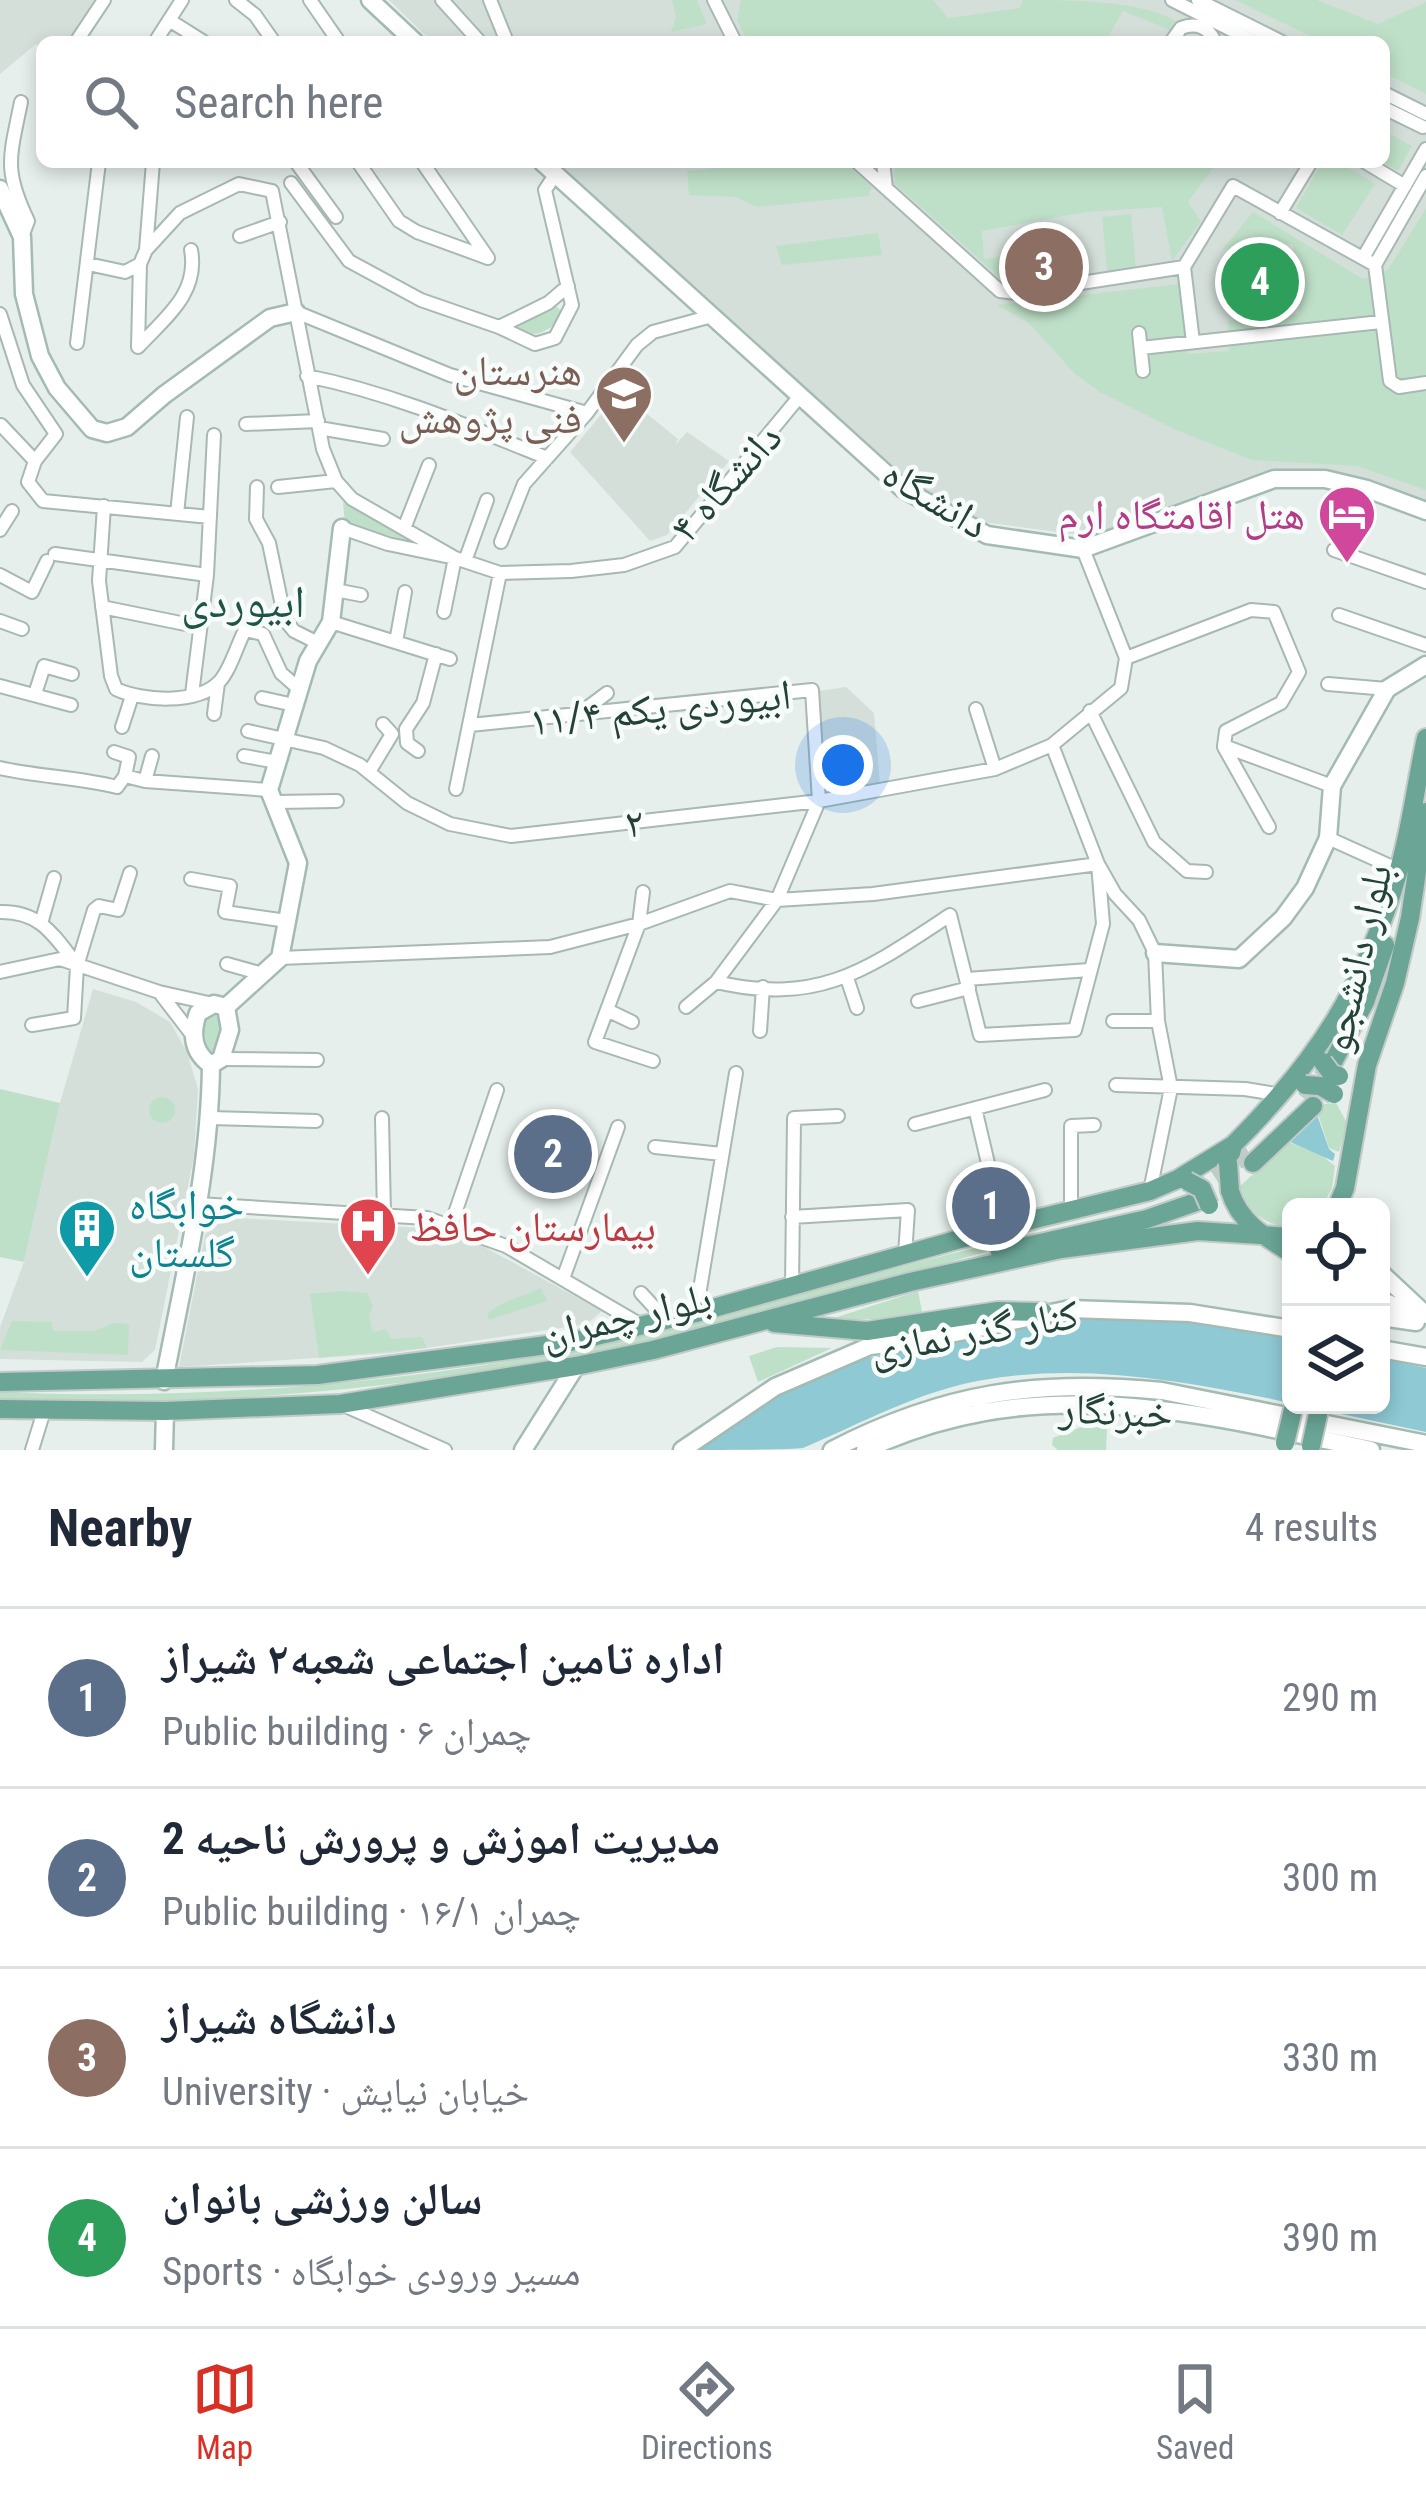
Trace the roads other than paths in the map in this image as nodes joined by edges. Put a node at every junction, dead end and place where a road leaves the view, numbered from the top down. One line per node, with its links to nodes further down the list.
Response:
1 (104, 0): 14 (street)
2 (182, 0): 13 (street)
3 (236, 0): 17 (street)
4 (310, 0): 18 (street)
5 (370, 0): 19 (street)
6 (442, 0): 20 (street)
7 (490, 0): 21 (street)
8 (714, 0): 12 (street)
9 (729, 0): 12 (street)
10 (1172, 0): 25 (street)
11 (1198, 0): 26 (street)
12 (720, 16): 22 (street)
13 (169, 20): 15 (street); 16 (street)
14 (80, 36)
15 (159, 36)
16 (194, 36)
17 (270, 36)
18 (335, 36)
19 (409, 36)
20 (475, 36)
21 (505, 36)
22 (731, 36)
23 (1175, 36): 24 (street)
24 (1212, 36)
25 (1243, 36)
26 (1270, 36)
27 (1390, 98): 30 (street)
28 (21, 102): 51 (street)
29 (1390, 111): 30 (street)
30 (1425, 130): 43 (street)
31 (98, 168): 55 (street)
32 (152, 168): 53 (street)
33 (300, 168): 42 (street); 48 (street)
34 (362, 168): 35 (street)
35 (426, 168)
36 (549, 168): 57 (street); 60 (street, دانشگاه)
37 (863, 168): 45 (street)
38 (884, 168): 45 (street)
39 (1307, 168): 47 (street)
40 (1375, 168): 43 (street)
41 (1426, 176): 54 (street)
42 (291, 183): 46 (street); 62 (street)
43 (1405, 186): 54 (street)
44 (0, 189): 51 (street)
45 (886, 189): 56 (street)
46 (272, 191): 49 (street); 53 (street)
47 (1280, 213): 54 (street); 56 (street)
48 (336, 217)
49 (280, 222): 50 (street); 58 (street)
50 (240, 236)
51 (22, 237): 58 (street)
52 (191, 250): 53 (street)
53 (143, 256): 55 (street)
54 (1369, 262): 61 (street)
55 (88, 264): 63 (street)
56 (1184, 267): 64 (street)
57 (568, 286): 62 (street); 62 (street)
58 (296, 312): 66 (street); 69 (street)
59 (0, 314): 77 (street)
60 (712, 316): 68 (street, دانشگاه); 69 (street)
61 (1382, 322): 64 (street); 67 (street)
62 (499, 327)
63 (77, 343)
64 (1193, 343): 65 (street)
65 (1143, 371)
66 (307, 376): 73 (street); 76 (street)
67 (1426, 383)
68 (800, 396): 92 (street, دانشگاه); 96 (street, ۴ دانشگاه)
69 (587, 413): 76 (street)
70 (188, 417): 86 (street)
71 (246, 424): 73 (street)
72 (1, 425): 77 (street)
73 (318, 425): 75 (street); 79 (street)
74 (214, 435): 87 (street)
75 (383, 439)
76 (547, 458): 91 (street)
77 (35, 461): 83 (street)
78 (429, 465): 88 (street)
79 (336, 481): 81 (street); 88 (street)
80 (257, 487): 111 (street)
81 (278, 487)
82 (488, 500): 95 (street)
83 (104, 506): 86 (street); 94 (street)
84 (12, 511): 90 (street)
85 (1426, 511): 92 (street, دانشگاه)
86 (177, 514): 87 (street)
87 (210, 518): 98 (street)
88 (405, 526): 95 (street)
89 (342, 528): 95 (street); 100 (street)
90 (0, 530)
91 (501, 542)
92 (1083, 549): 113 (street)
93 (1334, 550): 99 (street)
94 (99, 560): 97 (street); 98 (street); 103 (street)
95 (460, 560): 96 (street); 104 (street)
96 (500, 573): 132 (street)
97 (0, 575)
98 (207, 575): 108 (street)
99 (1426, 582)
100 (334, 590): 102 (street); 107 (street)
101 (405, 592): 110 (street)
102 (361, 595)
103 (102, 607): 108 (street); 123 (street)
104 (444, 612)
105 (1339, 615): 112 (street)
106 (0, 621): 109 (street)
107 (331, 622): 110 (street); 111 (street)
108 (200, 627): 122 (street)
109 (22, 629)
110 (396, 642): 139 (street)
111 (318, 643): 124 (street)
112 (1426, 645)
113 (1126, 658): 128 (street, ۲); 138 (street)
114 (1426, 665): 119 (street)
115 (72, 674): 121 (street)
116 (218, 683): 122 (street); 124 (street); 129 (street)
117 (1328, 685): 119 (street)
118 (0, 687): 121 (street)
119 (1387, 689): 149 (street)
120 (608, 693): 130 (street)
121 (35, 694): 126 (street)
122 (192, 694): 123 (street)
123 (132, 696): 133 (street)
124 (297, 697): 125 (street); 135 (street)
125 (262, 698)
126 (71, 706)
127 (976, 709): 145 (street)
128 (1090, 711): 137 (street, ۲); 158 (street)
129 (214, 714)
130 (578, 715): 132 (street, ۱۱/۴ ابیوردی یکم); 153 (street, ۱۱/۴ ابیوردی یکم)
131 (383, 724): 146 (street)
132 (470, 725): 150 (street)
133 (122, 727)
134 (248, 731): 135 (street, ۲)
135 (284, 738): 143 (street); 146 (street, ۲)
136 (1426, 738): 160 (main road, بلوار دانشجو)
137 (1052, 745): 145 (street, ۲); 157 (street)
138 (1224, 746): 149 (street); 155 (street)
139 (418, 751)
140 (114, 752): 147 (street)
141 (152, 756): 148 (street)
142 (244, 756): 143 (street)
143 (277, 763): 151 (street)
144 (0, 768): 147 (street)
145 (995, 769): 153 (street, ۲)
146 (369, 772): 153 (street, ۲)
147 (125, 776): 148 (street)
148 (145, 781): 151 (street)
149 (1332, 786): 156 (street)
150 (456, 789)
151 (273, 796): 152 (street); 167 (street)
152 (337, 801)
153 (820, 801): 164 (street)
154 (1426, 812): 160 (main road, بلوار دانشجو)
155 (1269, 827)
156 (1328, 838): 160 (street); 169 (street)
157 (1098, 864): 164 (street); 169 (street); 173 (street)
158 (1206, 872)
159 (130, 873): 172 (street)
160 (1406, 873): 195 (main road, بلوار دانشجو); 196 (main road, بلوار دانشجو); 196 (main road)
161 (54, 878): 166 (street)
162 (191, 879): 167 (street)
163 (643, 892): 168 (street, ۲)
164 (776, 900): 168 (street); 177 (street)
165 (0, 912): 166 (street)
166 (42, 920): 172 (street)
167 (287, 921): 170 (street)
168 (639, 924): 170 (street); 185 (street, ۲)
169 (1155, 953): 187 (street)
170 (280, 958): 175 (street)
171 (227, 964): 175 (street)
172 (77, 966): 174 (street); 180 (street); 189 (street)
173 (1089, 970): 178 (street); 178 (street)
174 (0, 972)
175 (259, 974): 182 (street)
176 (847, 978): 178 (street); 179 (street); 184 (street)
177 (716, 982): 179 (street); 183 (street)
178 (968, 984): 181 (street)
179 (764, 987): 190 (street)
180 (160, 992): 182 (street); 191 (street)
181 (918, 1001)
182 (220, 1006): 191 (street); 194 (street)
183 (686, 1007)
184 (857, 1008)
185 (609, 1011): 188 (street); 193 (street, ۲)
186 (1113, 1021): 187 (street)
187 (1158, 1021): 199 (street)
188 (632, 1022)
189 (32, 1025)
190 (760, 1031)
191 (193, 1036): 194 (street)
192 (317, 1060): 194 (street)
193 (653, 1061)
194 (216, 1062): 205 (street)
195 (1367, 1065): 196 (main road); 208 (main road, بلوار دانشجو)
196 (1332, 1067): 202 (main road, بلوار دانشجو); 202 (main road, bridge); 208 (main road)
197 (736, 1073): 213 (street)
198 (1116, 1085): 199 (street)
199 (1171, 1088): 202 (street); 215 (street)
200 (497, 1090): 222 (street)
201 (1045, 1090): 203 (street)
202 (1300, 1094): 214 (main road); 214 (main road)
203 (975, 1108): 209 (street); 223 (street)
204 (838, 1116): 221 (street)
205 (210, 1118): 207 (street); 218 (street)
206 (382, 1118): 220 (street)
207 (316, 1121)
208 (1356, 1122): 217 (main road, بلوار دانشجو)
209 (915, 1124)
210 (1094, 1126): 219 (street)
211 (618, 1127): 229 (street)
212 (655, 1147): 213 (street)
213 (722, 1154): 236 (street)
214 (1241, 1156): 216 (main road, بلوار چمران); 225 (main road, bridge)
215 (1150, 1191): 216 (main road, بلوار چمران); 219 (main road, بلوار چمران)
216 (1192, 1191): 224 (main road); 228 (main road); 230 (main road)
217 (1346, 1197)
218 (198, 1204): 220 (street); 246 (street)
219 (1071, 1211): 223 (main road, بلوار چمران)
220 (383, 1215): 222 (street)
221 (792, 1217): 228 (street); 232 (street)
222 (451, 1225): 229 (street)
223 (1003, 1227): 228 (main road, بلوار چمران)
224 (1198, 1231): 225 (main road, بلوار چمران); 230 (main road, بلوار چمران)
225 (1260, 1234): 226 (main road, بلوار چمران); 227 (main road)
226 (1282, 1236)
227 (1282, 1247)
228 (905, 1256): 232 (main road, بلوار چمران)
229 (564, 1276): 241 (street)
230 (910, 1282): 240 (main road, بلوار چمران)
231 (1390, 1282): 238 (street)
232 (792, 1287): 236 (main road, بلوار چمران)
233 (641, 1293): 239 (street)
234 (1390, 1304): 238 (street)
235 (1043, 1312): 240 (main road); 242 (street, کنار گذر نمازی); 261 (street, کنار گذر نمازی)
236 (696, 1313): 239 (main road, بلوار چمران)
237 (1390, 1317): 238 (street)
238 (1426, 1319)
239 (666, 1320): 241 (main road, بلوار چمران)
240 (758, 1322): 245 (main road, بلوار چمران)
241 (641, 1326): 246 (main road, بلوار چمران)
242 (1282, 1327)
243 (1390, 1351): 244 (street)
244 (1426, 1358)
245 (576, 1366): 248 (main road, بلوار چمران); 260 (street)
246 (164, 1381): 247 (main road, بلوار چمران)
247 (0, 1382)
248 (340, 1404): 251 (main road, بلوار چمران); 256 (street)
249 (0, 1409): 250 (main road, بلوار چمران)
250 (44, 1411): 251 (main road, بلوار چمران); 258 (street)
251 (165, 1411): 259 (street)
252 (1292, 1414): 255 (main road, bridge)
253 (1317, 1414): 257 (main road, bridge)
254 (1426, 1444): 262 (street)
255 (1285, 1447)
256 (442, 1448)
257 (1310, 1448)
258 (32, 1450)
259 (164, 1450)
260 (523, 1450)
261 (682, 1450)
262 (832, 1450)
263 (865, 1450): 264 (street, خبرنگار)
264 (1371, 1450)

